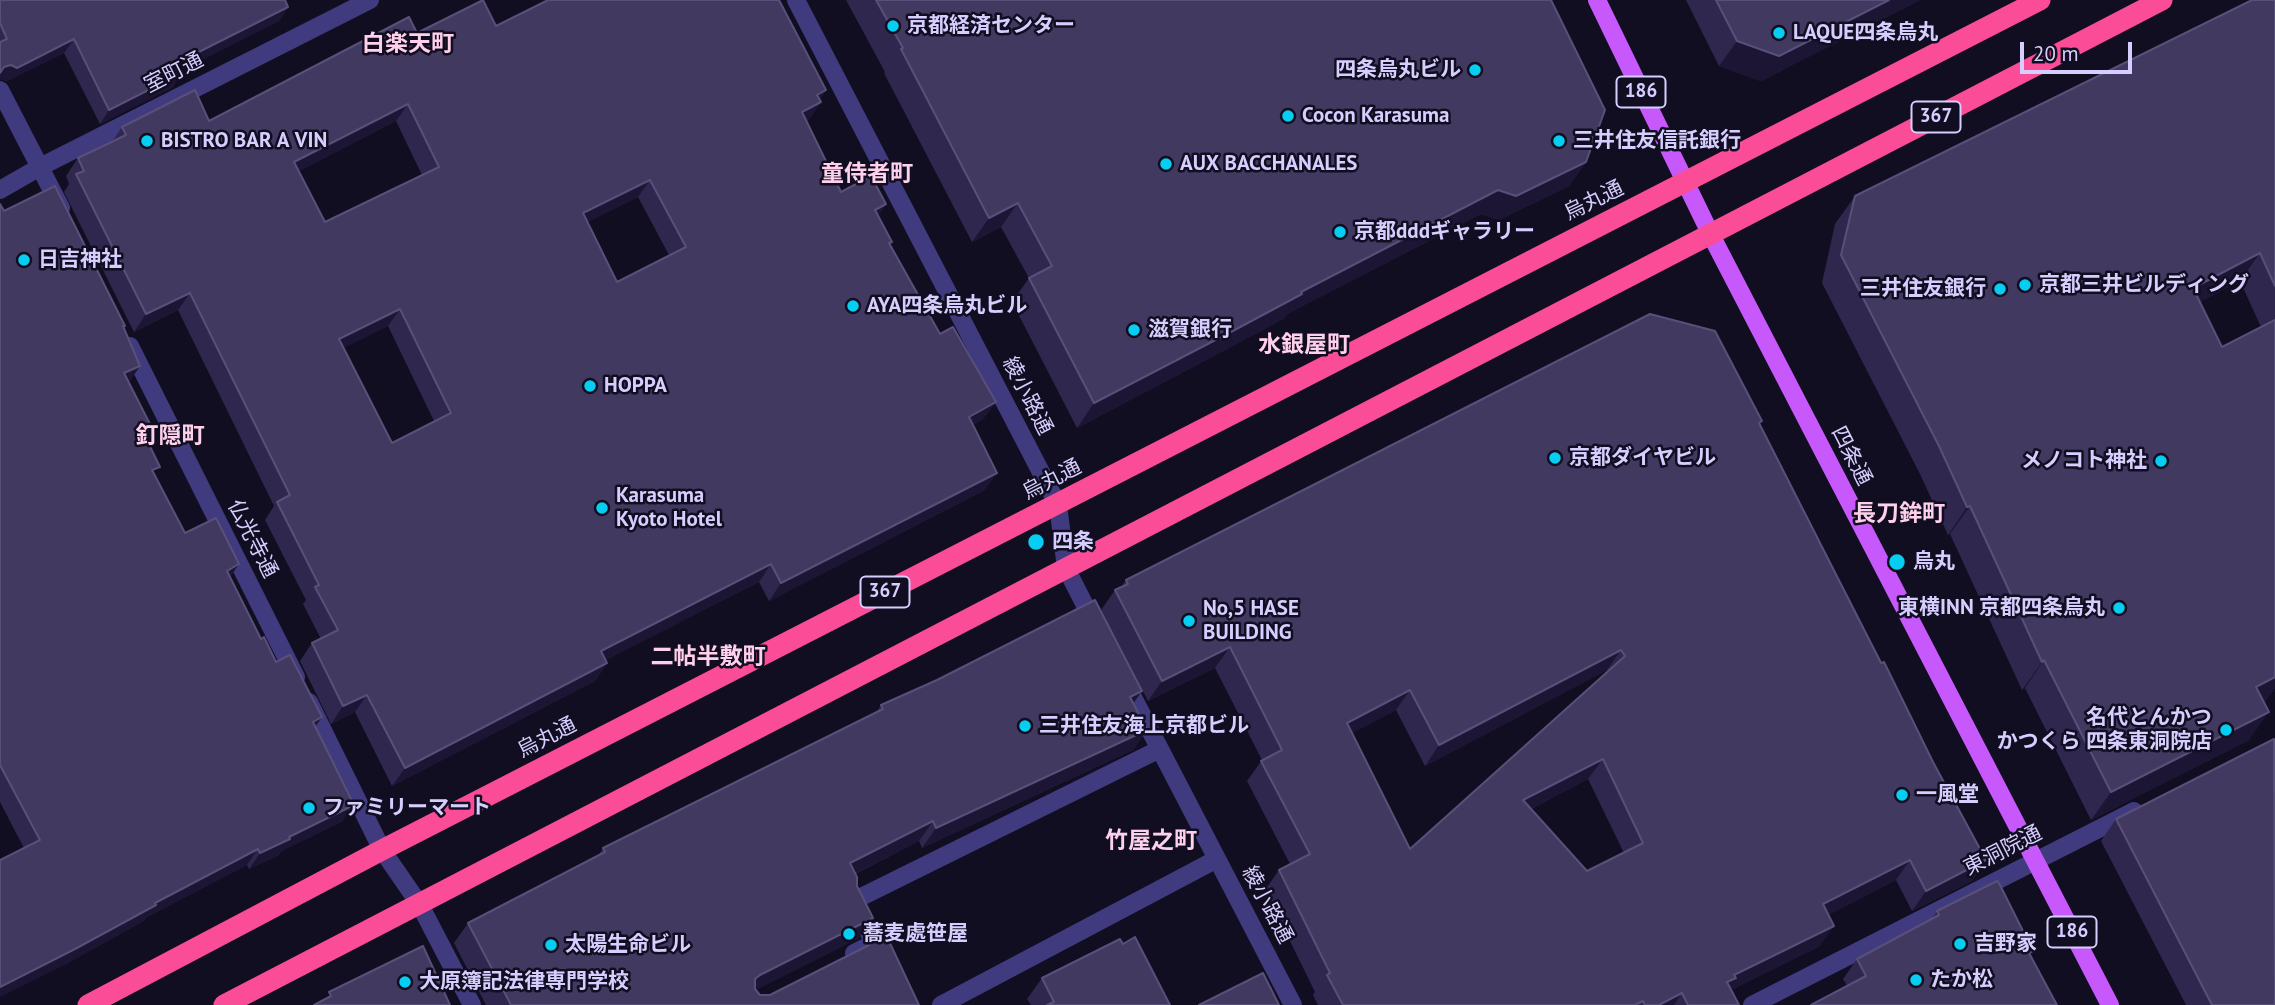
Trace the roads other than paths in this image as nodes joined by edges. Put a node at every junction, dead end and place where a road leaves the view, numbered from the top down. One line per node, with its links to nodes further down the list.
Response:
1 (370, 0): 7 (street, 室町通)
2 (796, 0): 13 (street, 綾小路通)
3 (1597, 0): 8 (main road, 四条通 / 186)
4 (2040, 0): 8 (highway, 烏丸通 / 367)
5 (2162, 0): 11 (highway, 367)
6 (0, 90): 7 (street)
7 (40, 167): 9 (street, 室町通); 10 (street)
8 (1685, 184): 11 (main road, 四条通 / 186); 13 (highway, 烏丸通 / 367)
9 (0, 190)
10 (71, 228)
11 (1711, 235): 14 (highway, 367); 21 (main road, 四条通 / 186)
12 (120, 327): 19 (street, 仏光寺通)
13 (1058, 505): 14 (street, 綾小路通); 19 (highway, 烏丸通 / 367)
14 (1066, 568): 15 (street, 綾小路通); 22 (highway, 367)
15 (1102, 638)
16 (1115, 663): 17 (street, 綾小路通)
17 (1160, 749): 20 (street, 綾小路通); 23 (street)
18 (2155, 801): 21 (street, 東洞院通)
19 (382, 850): 22 (street, 仏光寺通); 24 (highway, 烏丸通 / 367)
20 (1217, 859): 27 (street); 28 (street, 綾小路通)
21 (2034, 860): 29 (street, 東洞院通); 30 (main road, 四条通 / 186)
22 (420, 905): 25 (highway, 367); 26 (street, 仏光寺通)
23 (838, 961)
24 (88, 1005)
25 (224, 1005)
26 (471, 1005)
27 (941, 1005)
28 (1293, 1005)
29 (1752, 1005)
30 (2110, 1005)

